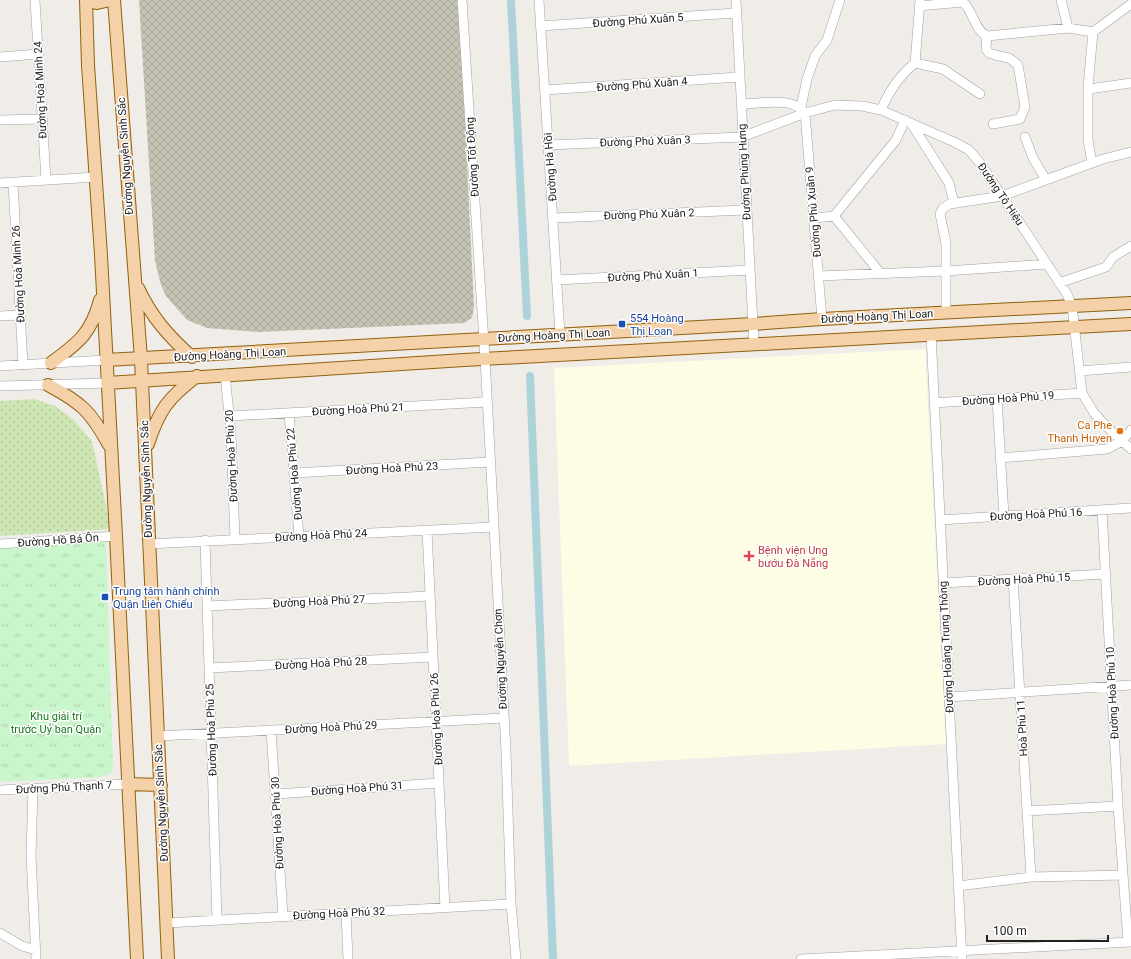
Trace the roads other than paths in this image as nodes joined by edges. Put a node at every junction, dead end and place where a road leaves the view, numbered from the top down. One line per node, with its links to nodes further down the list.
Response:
1 (35, 0): 17 (street, Đường Hoà Minh 24)
2 (87, 0): 3 (main road); 37 (main road)
3 (110, 0)
4 (114, 0): 54 (main road, Đường Nguyễn Sinh Sắc)
5 (462, 0): 69 (street, Đường Tốt Động)
6 (539, 0): 13 (street, Đường Hà Hồi)
7 (736, 0): 12 (street, Đường Phùng Hưng)
8 (840, 0): 26 (street, Đường Phú Xuân 9)
9 (1061, 0): 14 (street)
10 (920, 3): 16 (street); 19 (street)
11 (1131, 4): 15 (street)
12 (736, 14): 13 (street, Đường Phú Xuân 5); 20 (street, Đường Phùng Hưng)
13 (540, 26): 23 (street, Đường Hà Hồi)
14 (1068, 28): 15 (street); 16 (street)
15 (1093, 32): 22 (street)
16 (987, 36): 31 (street)
17 (39, 54): 18 (street); 28 (street, Đường Hoà Minh 24)
18 (0, 57)
19 (915, 63): 24 (street); 27 (street)
20 (739, 77): 23 (street, Đường Phú Xuân 4); 25 (street, Đường Phùng Hưng)
21 (1131, 83): 22 (street)
22 (1089, 88): 36 (street)
23 (545, 90): 34 (street, Đường Hà Hồi)
24 (980, 94)
25 (740, 104): 26 (street); 33 (street, Đường Phùng Hưng)
26 (803, 110): 27 (street, Đường Tô Hiệu); 33 (street, Đường Tô Hiệu); 47 (street, Đường Phú Xuân 9)
27 (881, 110): 30 (street, Đường Tô Hiệu)
28 (41, 119): 29 (street); 38 (street, Đường Hoà Minh 24)
29 (0, 120)
30 (908, 122): 42 (street, Đường Tô Hiệu); 43 (street); 45 (street)
31 (993, 124)
32 (1025, 136): 39 (street)
33 (742, 137): 34 (street, Đường Phú Xuân 3); 44 (street, Đường Phùng Hưng)
34 (548, 145): 46 (street, Đường Hà Hồi)
35 (1131, 152): 36 (street)
36 (1092, 163): 39 (street)
37 (96, 178): 38 (street); 57 (main road)
38 (46, 180): 41 (street)
39 (1046, 180): 42 (street)
40 (0, 183): 41 (street)
41 (12, 183): 61 (street, Đường Hoà Minh 26)
42 (1002, 196): 43 (street); 49 (street, Đường Tô Hiệu)
43 (954, 203): 51 (street)
44 (746, 210): 46 (street, Đường Phú Xuân 2); 50 (street, Đường Phùng Hưng)
45 (834, 216): 47 (street); 52 (street)
46 (553, 218): 55 (street, Đường Hà Hồi)
47 (814, 218): 53 (street, Đường Phú Xuân 9)
48 (1131, 246): 56 (street)
49 (1047, 264): 51 (street); 56 (street, Đường Tô Hiệu)
50 (750, 270): 55 (street, Đường Phú Xuân 1); 64 (street, Đường Phùng Hưng)
51 (946, 271): 52 (street); 60 (street)
52 (881, 274): 53 (street)
53 (818, 276): 63 (street, Đường Phú Xuân 9)
54 (134, 280): 71 (main road); 73 (main road, Đường Nguyễn Sinh Sắc)
55 (556, 280): 67 (street, Đường Hà Hồi)
56 (1059, 283): 59 (street, Đường Tô Hiệu)
57 (103, 290): 74 (main road); 75 (main road)
58 (1131, 303): 59 (main road, Đường Hoàng Thị Loan)
59 (1072, 306): 60 (main road, Đường Hoàng Thị Loan); 66 (street, Đường Tô Hiệu)
60 (946, 313): 63 (main road, Đường Hoàng Thị Loan)
61 (20, 315): 62 (street); 76 (street, Đường Hoà Minh 26)
62 (0, 316)
63 (822, 319): 64 (main road, Đường Hoàng Thị Loan)
64 (753, 324): 67 (main road, Đường Hoàng Thị Loan); 70 (street, Đường Phùng Hưng)
65 (1131, 324): 66 (main road, Đường Hoàng Thị Loan)
66 (1074, 326): 68 (main road, Đường Hoàng Thị Loan); 79 (street, Đường Tô Hiệu)
67 (560, 334): 69 (main road, Đường Hoàng Thị Loan)
68 (931, 334): 70 (main road, Đường Hoàng Thị Loan); 89 (street, Đường Hoàng Trung Thông)
69 (484, 338): 71 (main road, Đường Hoàng Thị Loan); 72 (street, Đường Nguyễn Chơn)
70 (754, 344): 72 (main road, Đường Hoàng Thị Loan)
71 (192, 357): 73 (main road, Đường Hoàng Thị Loan)
72 (485, 358): 80 (main road, Đường Hoàng Thị Loan); 88 (street, Đường Nguyễn Chơn)
73 (141, 359): 74 (main road, Đường Hoàng Thị Loan); 82 (main road, Đường Nguyễn Sinh Sắc)
74 (106, 360): 75 (street, Đường Hoàng Thị Loan); 83 (main road)
75 (51, 364): 76 (street, Đường Hoàng Thị Loan)
76 (23, 365): 77 (street, Đường Hoàng Thị Loan)
77 (0, 366)
78 (1131, 367): 79 (street)
79 (1079, 371): 86 (street, Đường Tô Hiệu)
80 (225, 374): 81 (main road, Đường Hoàng Thị Loan); 91 (street, Đường Hoà Phú 20)
81 (197, 376): 82 (main road, Đường Hoàng Thị Loan); 96 (main road)
82 (142, 380): 83 (main road, Đường Hoàng Thị Loan); 96 (main road, Đường Nguyễn Sinh Sắc)
83 (107, 383): 84 (street, Đường Hoàng Thị Loan); 95 (main road)
84 (48, 384): 85 (street, Đường Hoàng Thị Loan); 95 (main road)
85 (0, 386)
86 (1082, 393): 87 (street, Đường Hoà Phú 19); 93 (street, Đường Tô Hiệu)
87 (997, 399): 89 (street, Đường Hoà Phú 19); 97 (street)
88 (487, 402): 90 (street, Đường Hoà Phú 21); 98 (street, Đường Nguyễn Chơn)
89 (934, 404): 103 (street, Đường Hoàng Trung Thông)
90 (289, 413): 91 (street, Đường Hoà Phú 21); 99 (street, Đường Hoà Phú 22)
91 (229, 416): 108 (street, Đường Hoà Phú 20)
92 (1131, 430): 93 (street)
93 (1122, 441): 94 (street, Đường Tô Hiệu); 97 (street)
94 (1131, 449)
95 (111, 450): 106 (main road)
96 (145, 453): 111 (main road, Đường Nguyễn Sinh Sắc)
97 (1000, 458): 102 (street)
98 (490, 462): 99 (street, Đường Hoà Phú 23); 104 (street, Đường Nguyễn Chơn)
99 (294, 473): 107 (street, Đường Hoà Phú 22)
100 (1131, 508): 101 (street, Đường Hoà Phú 16)
101 (1102, 510): 102 (street, Đường Hoà Phú 16); 112 (street, Đường Hoà Phú 10)
102 (1004, 516): 103 (street, Đường Hoà Phú 16)
103 (940, 520): 114 (street, Đường Hoàng Trung Thông)
104 (493, 527): 105 (street, Đường Hoà Phú 24); 123 (street, Đường Nguyễn Chơn)
105 (427, 530): 107 (street, Đường Hoà Phú 24); 115 (street, Đường Hoà Phú 26)
106 (116, 536): 110 (street, Đường Hồ Bá Ôn); 129 (main road)
107 (299, 536): 108 (street, Đường Hoà Phú 24)
108 (235, 539): 109 (street, Đường Hoà Phú 24)
109 (205, 540): 111 (street, Đường Hoà Phú 24); 116 (street, Đường Hoà Phú 25)
110 (0, 544)
111 (148, 544): 127 (main road, Đường Nguyễn Sinh Sắc)
112 (1105, 574): 113 (street, Đường Hoà Phú 15); 120 (street, Đường Hoà Phú 10)
113 (1013, 579): 114 (street, Đường Hoà Phú 15); 121 (street, Hoà Phú 11)
114 (943, 583): 122 (street, Đường Hoàng Trung Thông)
115 (430, 596): 116 (street, Đường Hoà Phú 27); 117 (street, Đường Hoà Phú 26)
116 (207, 606): 118 (street, Đường Hoà Phú 25)
117 (433, 657): 118 (street, Đường Hoà Phú 28); 124 (street, Đường Hoà Phú 26)
118 (209, 668): 126 (street, Đường Hoà Phú 25)
119 (1131, 685): 120 (street)
120 (1112, 686): 121 (street); 134 (street, Đường Hoà Phú 10)
121 (1020, 692): 122 (street); 135 (street, Hoà Phú 11)
122 (949, 697): 138 (street, Đường Hoàng Trung Thông)
123 (504, 718): 124 (street, Đường Hoà Phú 29); 139 (street, Đường Nguyễn Chơn)
124 (436, 721): 125 (street, Đường Hoà Phú 29); 128 (street, Đường Hoà Phú 26)
125 (271, 730): 126 (street, Đường Hoà Phú 29); 133 (street, Đường Hoà Phú 30)
126 (211, 733): 127 (street, Đường Hoà Phú 29); 143 (street, Đường Hoà Phú 25)
127 (158, 736): 130 (main road, Đường Nguyễn Sinh Sắc)
128 (439, 783): 133 (street, Đường Hoà Phú 31); 140 (street, Đường Hoà Phú 26)
129 (128, 784): 130 (main road); 131 (street, Đường Phú Thạnh 7); 149 (main road)
130 (161, 785): 144 (main road, Đường Nguyễn Sinh Sắc)
131 (33, 789): 132 (street, Đường Phú Thạnh 7); 147 (street)
132 (0, 790)
133 (276, 794): 142 (street, Đường Hoà Phú 30)
134 (1118, 806): 135 (street); 136 (street, Đường Hoà Phú 10)
135 (1027, 811): 137 (street, Hoà Phú 11)
136 (1123, 875): 137 (street); 146 (street, Đường Hoà Phú 10)
137 (1031, 877): 138 (street)
138 (958, 886): 148 (street, Đường Hoàng Trung Thông)
139 (511, 904): 140 (street, Đường Hoà Phú 32); 152 (street, Đường Nguyễn Chơn)
140 (445, 908): 141 (street, Đường Hoà Phú 32)
141 (346, 913): 142 (street, Đường Hoà Phú 32); 151 (street)
142 (283, 916): 143 (street, Đường Hoà Phú 32)
143 (217, 920): 144 (street, Đường Hoà Phú 32)
144 (167, 924): 150 (main road, Đường Nguyễn Sinh Sắc)
145 (0, 933): 147 (street)
146 (1130, 942): 148 (street)
147 (36, 954)
148 (962, 955): 153 (street)
149 (137, 959)
150 (168, 959)
151 (348, 959)
152 (516, 959)
153 (801, 959)

